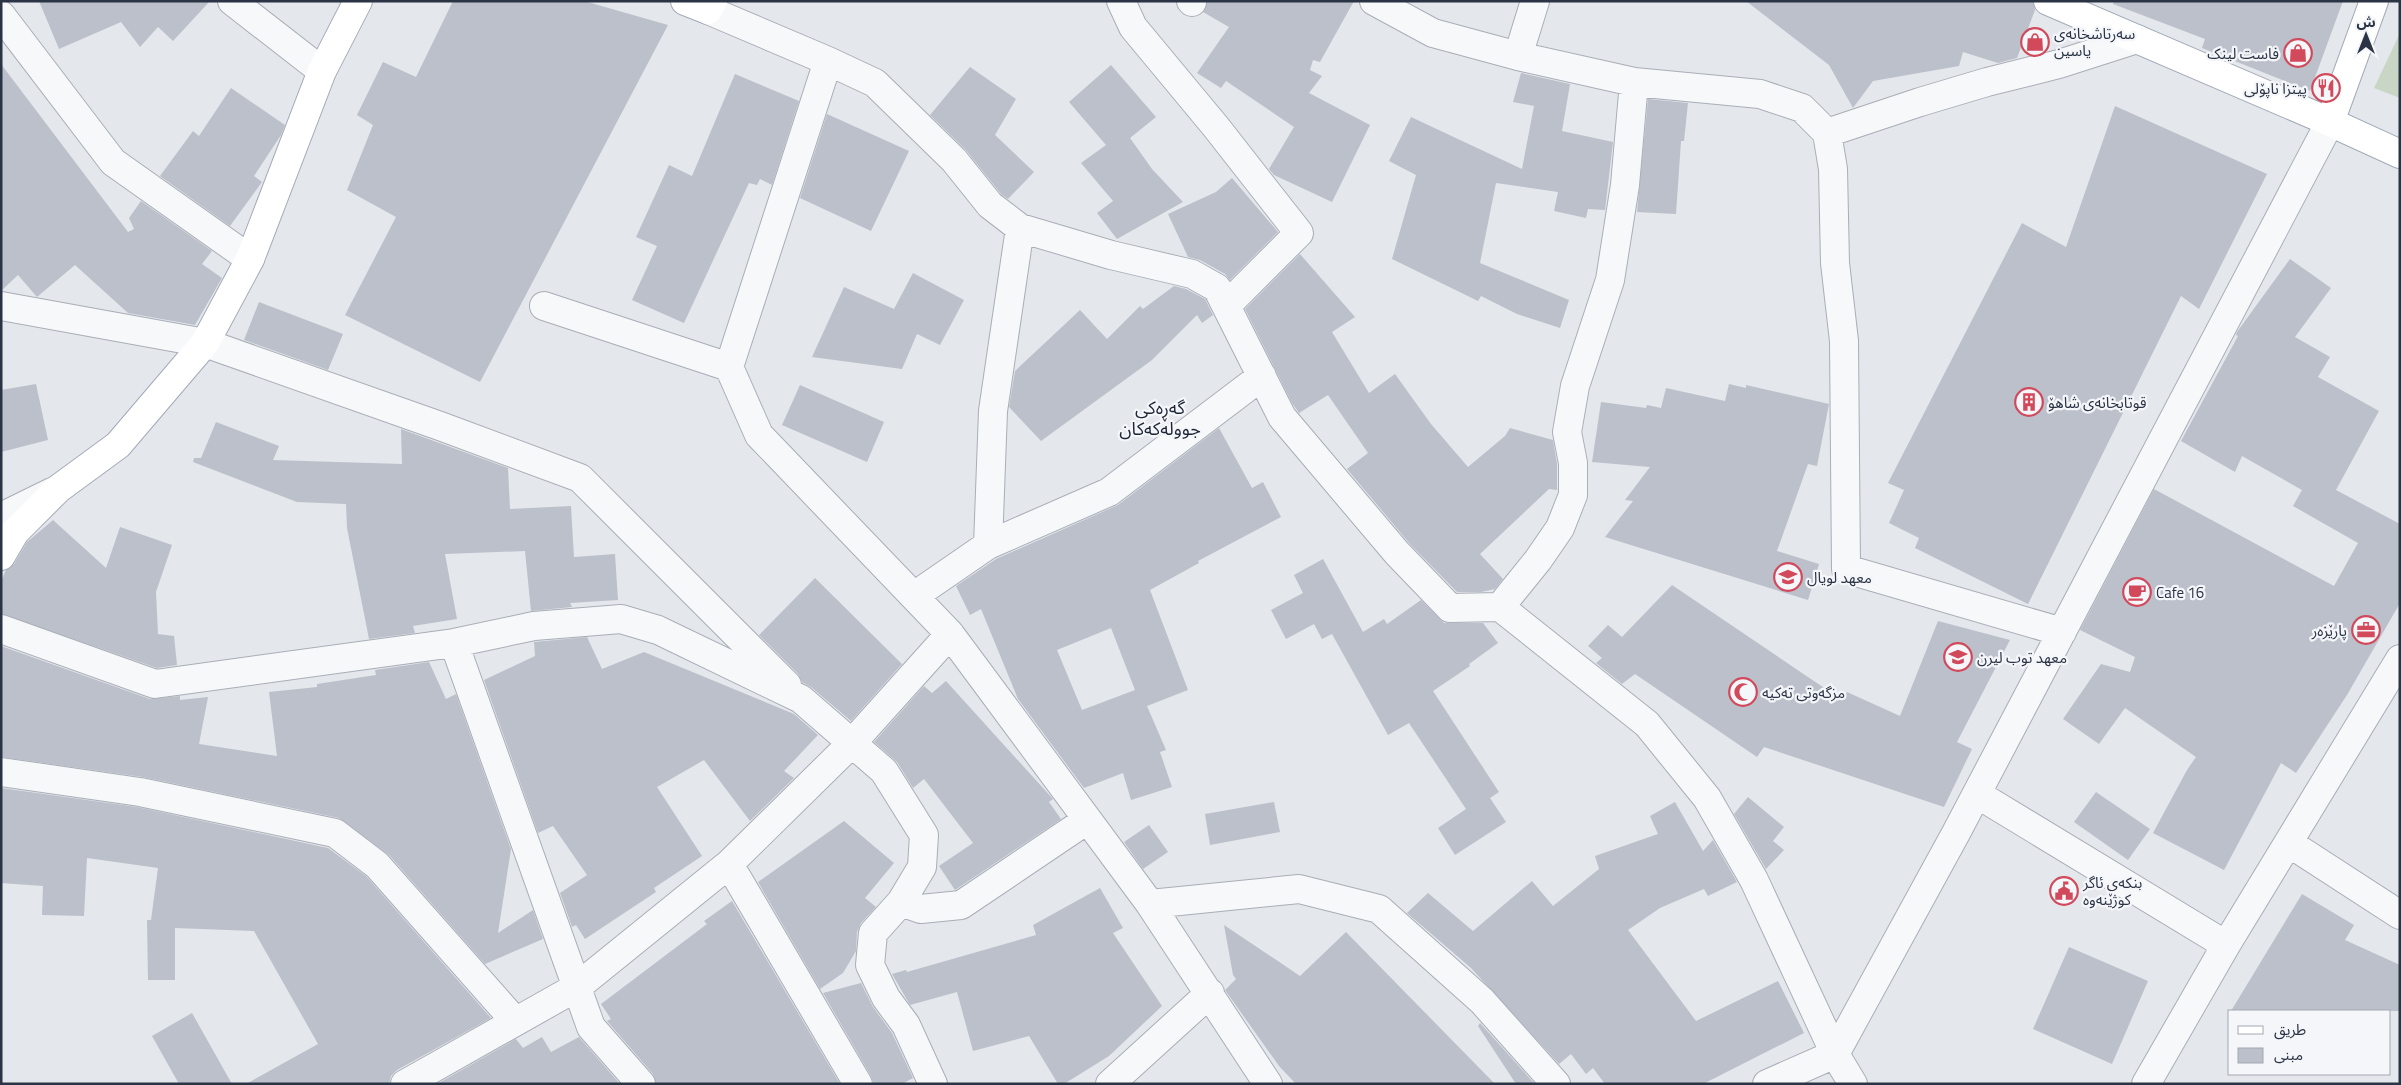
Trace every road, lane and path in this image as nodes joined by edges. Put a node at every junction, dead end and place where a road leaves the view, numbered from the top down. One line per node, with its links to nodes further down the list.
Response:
1 (232, 1): 13 (street)
2 (358, 1): 13 (main road)
3 (1121, 1): 20 (street)
4 (1374, 1): 11 (street)
5 (1535, 1): 11 (street)
6 (2048, 1): 10 (main road)
7 (2374, 1): 15 (main road)
8 (702, 4): 12 (street)
9 (1, 14): 19 (street)
10 (2137, 39): 15 (main road); 16 (street)
11 (1518, 56): 14 (street)
12 (828, 60): 18 (street); 24 (street)
13 (322, 71): 19 (main road)
14 (1634, 82): 16 (street); 31 (street)
15 (2330, 122): 17 (main road); 33 (street)
16 (1827, 133): 33 (street)
17 (2400, 154)
18 (1020, 228): 20 (street); 28 (street)
19 (250, 259): 23 (main road)
20 (1227, 305): 25 (street)
21 (1, 306): 23 (street)
22 (544, 306): 24 (street)
23 (205, 343): 26 (main road); 37 (street)
24 (729, 367): 30 (street)
25 (1262, 376): 28 (street); 31 (street)
26 (58, 489): 27 (street); 29 (main road)
27 (1, 517)
28 (988, 545): 30 (street)
29 (1, 556)
30 (914, 596): 34 (street)
31 (1500, 608): 51 (street)
32 (1, 629): 35 (street)
33 (2062, 632): 40 (street)
34 (950, 634): 38 (street); 41 (street)
35 (454, 643): 37 (street); 48 (street)
36 (2400, 658): 42 (street)
37 (801, 699): 38 (street)
38 (852, 742): 43 (street); 44 (street)
39 (1, 772): 50 (street)
40 (1977, 794): 47 (street); 51 (street)
41 (1087, 820): 44 (street); 45 (street)
42 (2289, 843): 46 (street); 47 (street)
43 (729, 864): 48 (street); 54 (street)
44 (901, 902): 55 (street)
45 (1150, 904): 49 (street); 58 (street)
46 (2400, 915)
47 (2226, 945): 61 (street)
48 (577, 987): 50 (street); 53 (street)
49 (1210, 993): 56 (street); 57 (street)
50 (516, 1021): 52 (street)
51 (1835, 1054): 59 (street); 60 (street)
52 (413, 1081)
53 (641, 1084)
54 (858, 1084)
55 (933, 1084)
56 (1110, 1084)
57 (1268, 1084)
58 (1556, 1084)
59 (1768, 1084)
60 (1853, 1084)
61 (2146, 1084)

